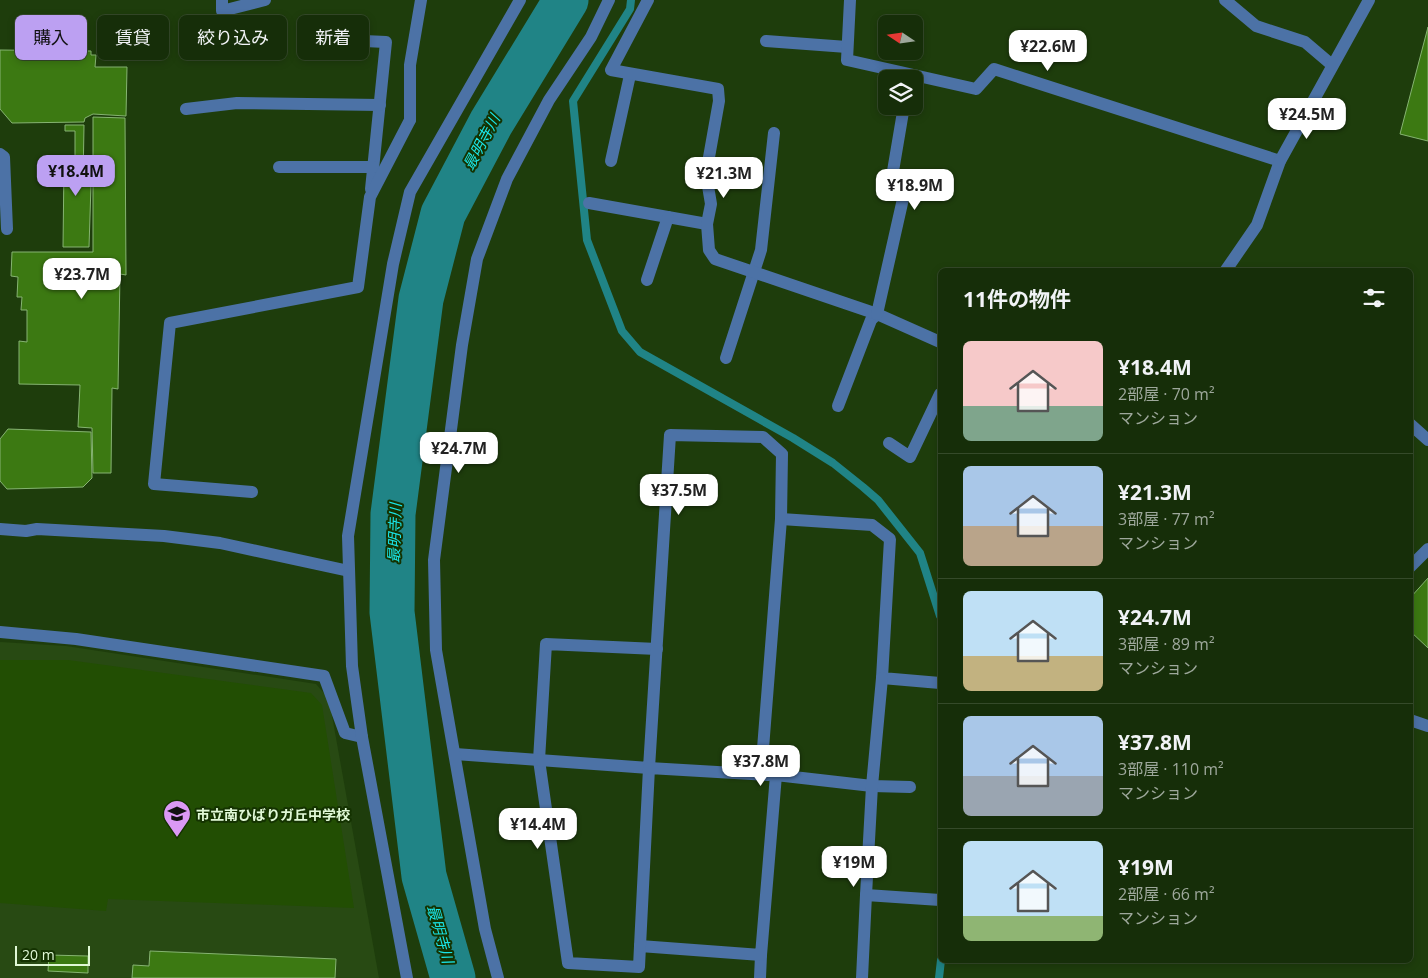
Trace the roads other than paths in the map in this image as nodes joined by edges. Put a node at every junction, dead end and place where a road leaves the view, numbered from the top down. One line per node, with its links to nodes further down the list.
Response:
1 (222, 0): 2 (street)
2 (265, 0)
3 (420, 0): 26 (street)
4 (520, 0): 47 (street)
5 (610, 0): 55 (street)
6 (648, 0): 15 (street)
7 (850, 0): 12 (street)
8 (1225, 0): 13 (street)
9 (1369, 0): 13 (street)
10 (369, 41): 17 (street)
11 (766, 41): 12 (street)
12 (847, 48): 14 (street)
13 (1332, 65): 23 (street)
14 (886, 70)
15 (630, 75): 22 (street); 29 (street)
16 (923, 79): 23 (street)
17 (380, 105): 18 (street); 25 (street)
18 (186, 109)
19 (902, 115): 34 (street)
20 (774, 133): 32 (street)
21 (0, 154): 30 (street)
22 (611, 161)
23 (1280, 161): 31 (street)
24 (279, 167): 25 (street)
25 (373, 167): 26 (street)
26 (370, 197): 42 (street)
27 (589, 203): 28 (street)
28 (668, 217): 29 (street); 33 (street)
29 (707, 224): 32 (street)
30 (7, 229)
31 (1226, 268)
32 (754, 272): 34 (street); 36 (street)
33 (647, 280)
34 (877, 314): 35 (street); 38 (street)
35 (938, 341)
36 (726, 358)
37 (938, 399): 41 (street)
38 (838, 406)
39 (1413, 427): 40 (street)
40 (1428, 440)
41 (888, 444)
42 (252, 492)
43 (781, 519): 49 (street); 50 (street); 58 (street)
44 (0, 529): 47 (street)
45 (1428, 549): 46 (street)
46 (1413, 564)
47 (349, 571): 54 (street)
48 (0, 632): 54 (street)
49 (657, 650): 56 (street); 57 (street)
50 (882, 678): 51 (street); 60 (street)
51 (938, 683)
52 (1413, 721): 53 (street)
53 (1428, 726)
54 (362, 737): 66 (street)
55 (455, 754): 56 (street); 67 (street)
56 (539, 760): 57 (street); 64 (street)
57 (649, 768): 58 (street); 64 (street)
58 (761, 774): 59 (street)
59 (776, 775): 60 (street); 65 (street)
60 (872, 786): 61 (street); 62 (street)
61 (910, 787)
62 (866, 895): 63 (street); 69 (street)
63 (938, 900)
64 (640, 946): 65 (street)
65 (761, 955): 68 (street)
66 (408, 978)
67 (498, 978)
68 (760, 978)
69 (862, 978)

